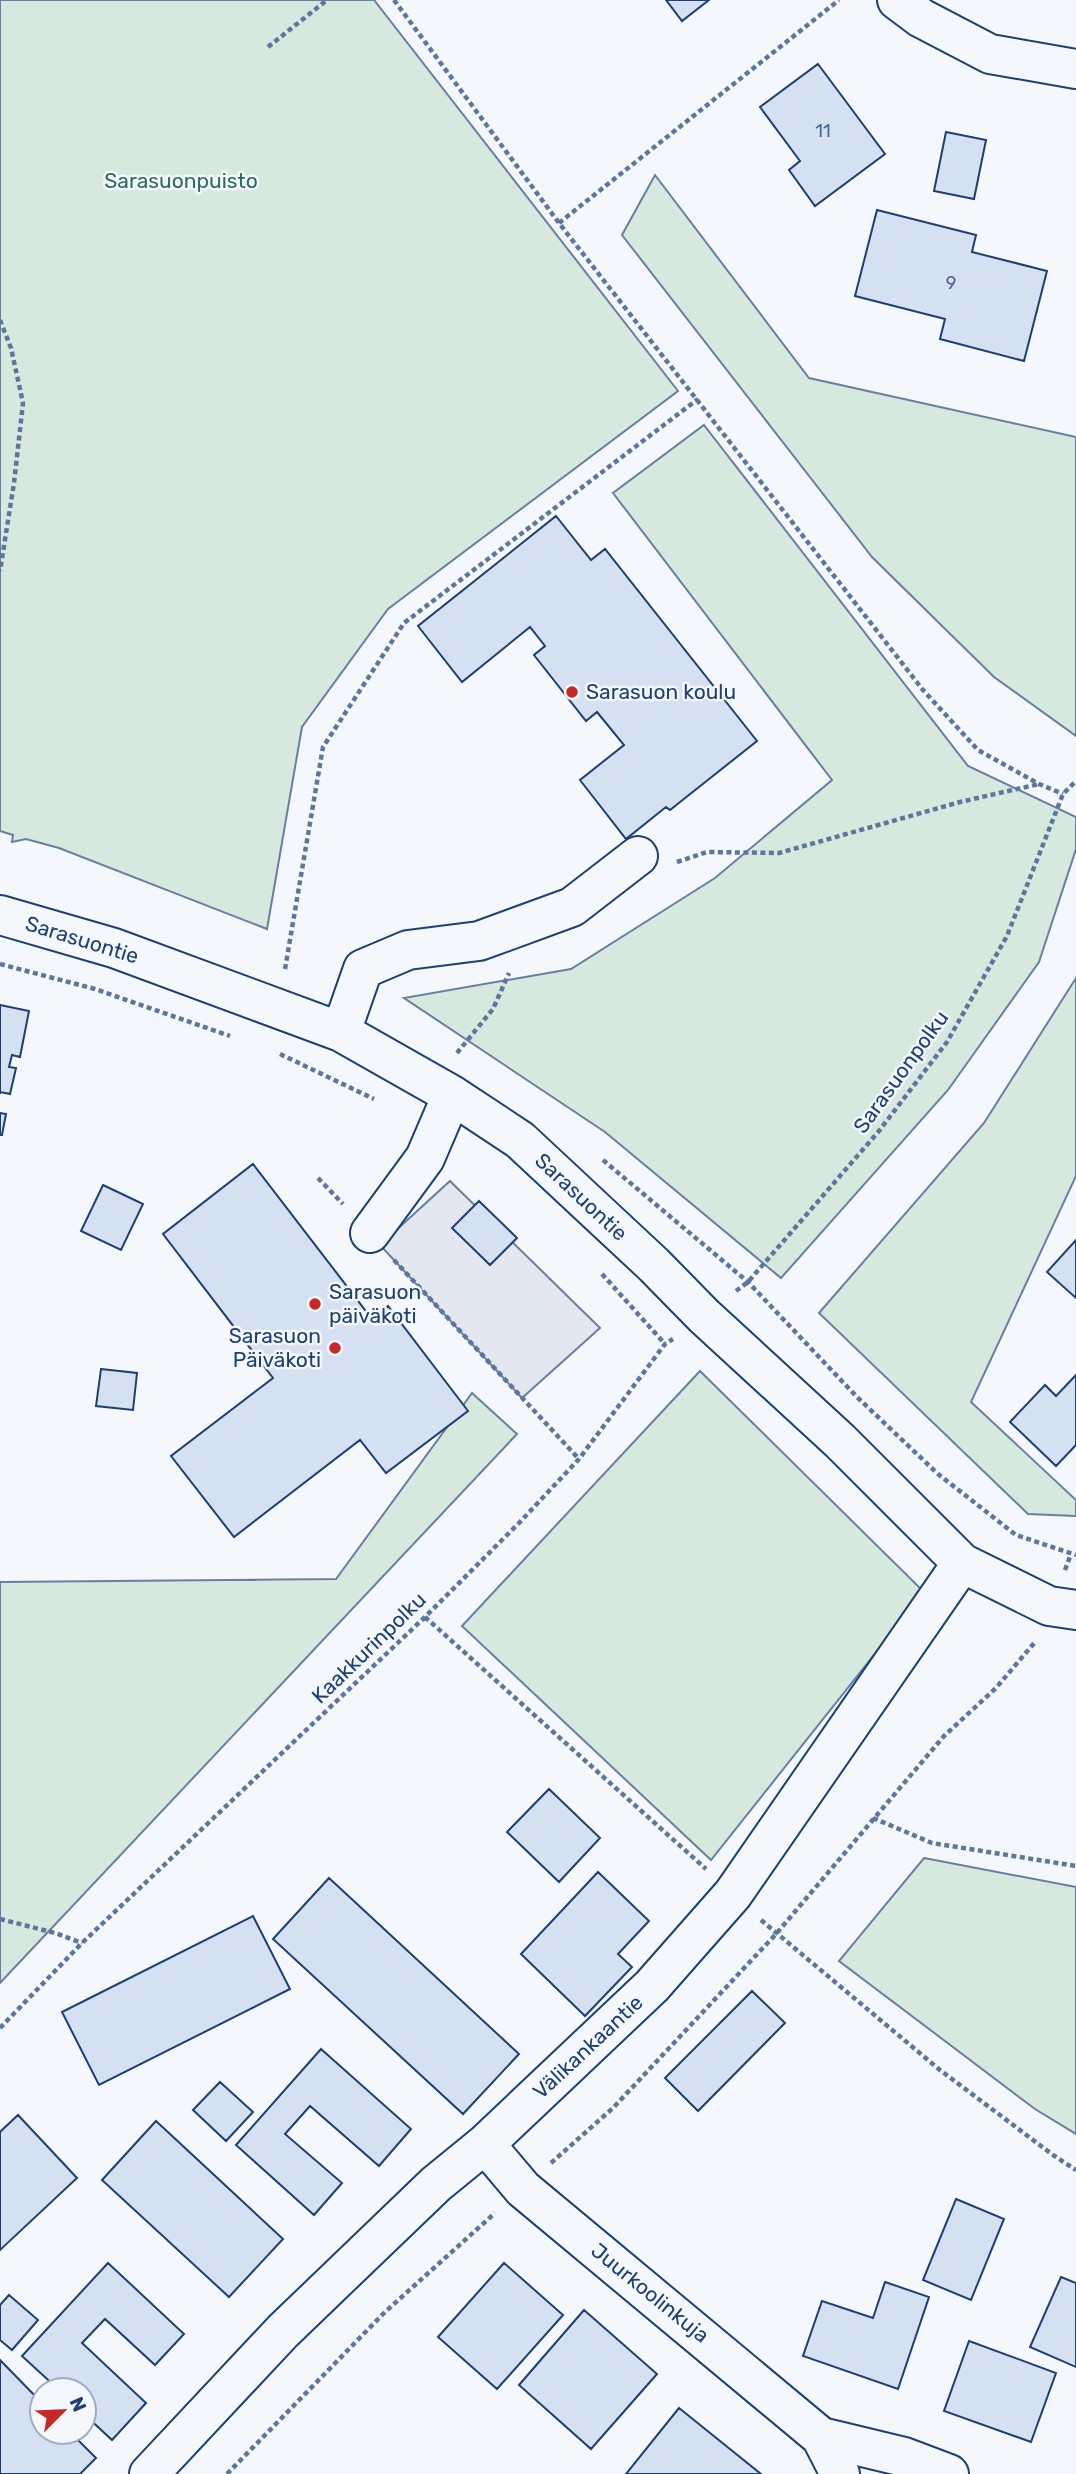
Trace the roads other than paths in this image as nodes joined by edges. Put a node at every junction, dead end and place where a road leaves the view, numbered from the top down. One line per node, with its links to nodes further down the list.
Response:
1 (897, 0): 2 (street)
2 (1076, 69)
3 (655, 860): 5 (street)
4 (0, 915): 5 (street, Sarasuontie)
5 (341, 1032): 6 (street, Sarasuontie)
6 (452, 1077): 7 (street); 8 (street, Sarasuontie)
7 (370, 1233)
8 (961, 1563): 9 (street, Sarasuontie); 10 (street, Välikankaantie)
9 (1063, 1608)
10 (485, 2144): 11 (street, Juurkoolinkuja); 12 (street, Välikankaantie)
11 (821, 2437): 13 (street, Juurkoolinkuja); 14 (street, Juurkoolinkuja)
12 (149, 2474)
13 (840, 2474)
14 (949, 2474)

